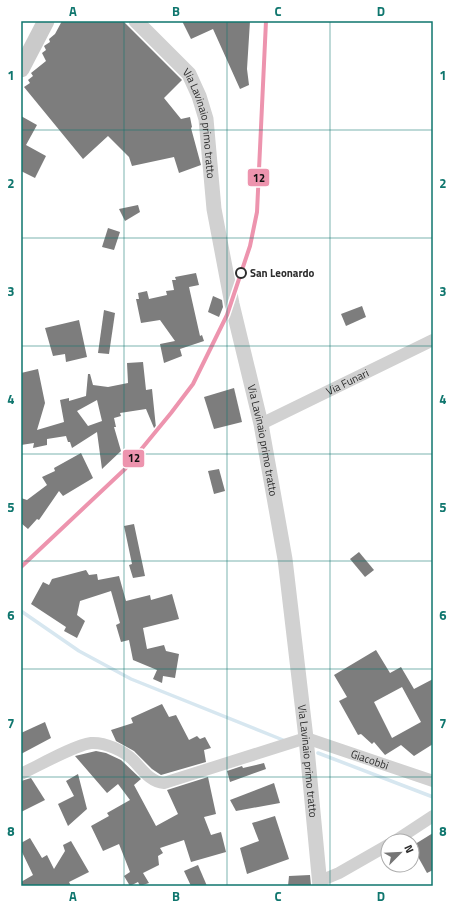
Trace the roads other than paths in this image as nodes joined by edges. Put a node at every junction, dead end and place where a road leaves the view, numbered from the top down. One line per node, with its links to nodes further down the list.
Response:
1 (46, 21): 3 (main road)
2 (136, 21): 5 (street, Via Lavinaio primo tratto)
3 (21, 69)
4 (433, 340): 5 (street, Via Funari)
5 (261, 424): 6 (street, Via Lavinaio primo tratto)
6 (306, 738): 7 (street); 8 (street, Giacobbi); 12 (street, Via Lavinaio primo tratto)
7 (21, 774)
8 (433, 781)
9 (433, 816): 10 (street)
10 (407, 833)
11 (380, 850): 12 (street)
12 (320, 883)

